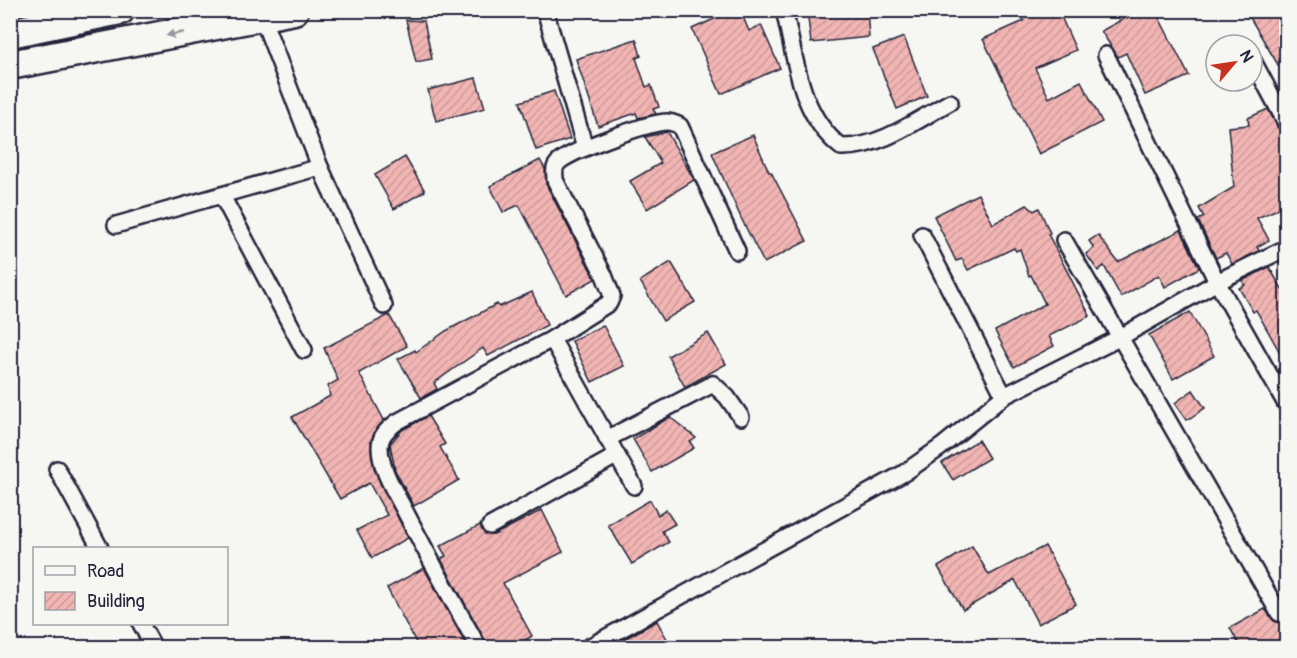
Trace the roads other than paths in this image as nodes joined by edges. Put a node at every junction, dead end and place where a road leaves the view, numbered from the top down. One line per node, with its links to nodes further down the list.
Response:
1 (120, 10): 6 (highway)
2 (294, 10): 5 (highway)
3 (544, 10): 12 (street)
4 (784, 10): 10 (street)
5 (262, 17): 8 (highway, one-way to 8); 13 (street)
6 (10, 33)
7 (1106, 55): 20 (street)
8 (10, 65)
9 (1264, 80): 11 (street)
10 (950, 102)
11 (1287, 123)
12 (585, 148): 19 (street); 22 (street)
13 (320, 167): 14 (street); 21 (street)
14 (222, 196): 15 (street); 24 (street)
15 (116, 225)
16 (922, 236): 25 (street)
17 (1064, 240): 23 (street)
18 (1287, 248): 20 (street)
19 (737, 251)
20 (1217, 282): 23 (street); 26 (street)
21 (384, 306)
22 (552, 339): 28 (street); 38 (street)
23 (1119, 339): 25 (street); 34 (street)
24 (304, 350)
25 (1004, 396): 36 (street)
26 (1287, 404)
27 (741, 417): 28 (street)
28 (607, 439): 29 (street)
29 (616, 456): 31 (street); 32 (street)
30 (57, 470): 33 (street)
31 (634, 486)
32 (490, 526)
33 (99, 547)
34 (1279, 614)
35 (142, 625): 37 (street)
36 (613, 642): 39 (street)
37 (154, 648)
38 (480, 648)
39 (587, 648)

